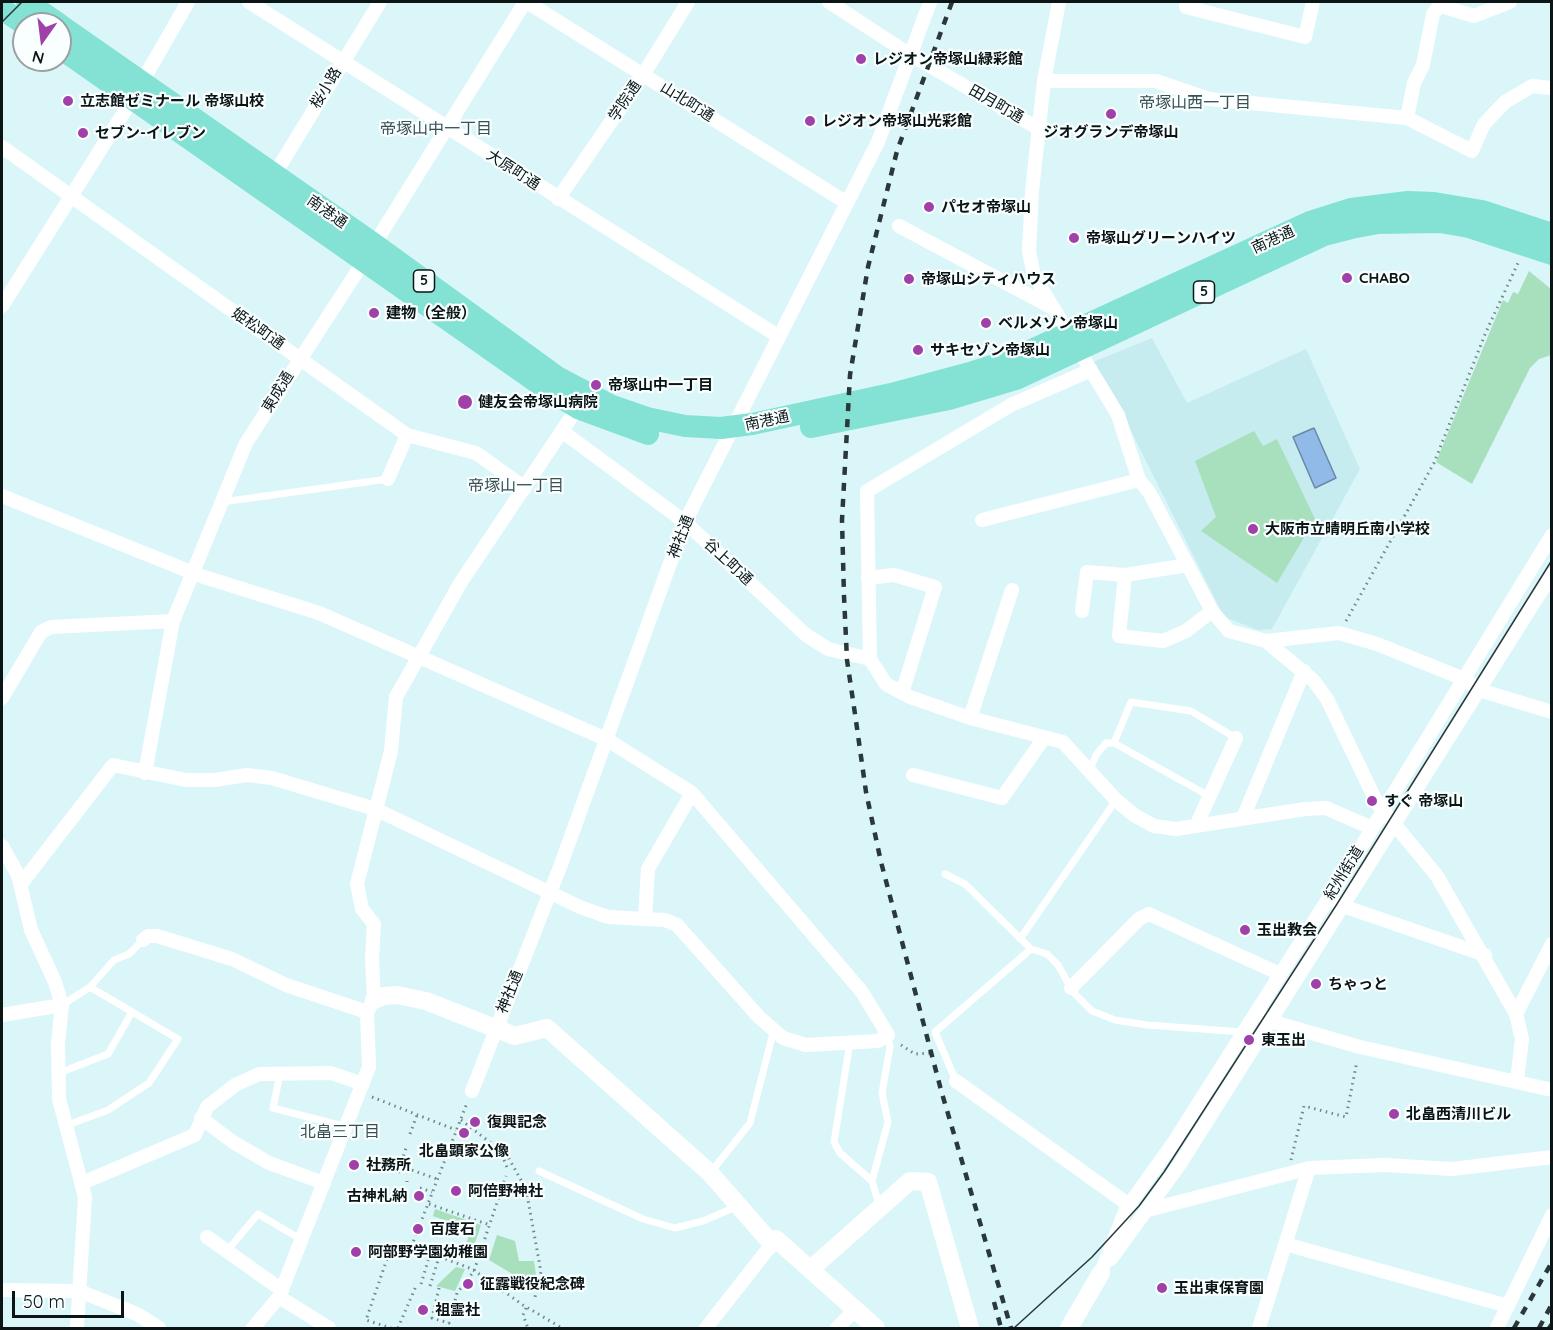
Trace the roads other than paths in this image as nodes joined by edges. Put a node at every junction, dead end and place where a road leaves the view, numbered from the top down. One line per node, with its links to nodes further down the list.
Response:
1 (188, 2): 20 (street)
2 (249, 2): 16 (street, 大原町通)
3 (380, 2): 16 (street, 桜小路)
4 (526, 2): 17 (street, 山北町通); 22 (street, 東成通)
5 (688, 2): 17 (street, 学院通)
6 (829, 2): 14 (street, 田月町通)
7 (930, 2): 14 (street, 神社通)
8 (1059, 2): 18 (street)
9 (1187, 2): 10 (street)
10 (1312, 2)
11 (1510, 2): 12 (street)
12 (1441, 3): 21 (street)
13 (72, 35): 20 (main road, 南港通 / 5)
14 (909, 54): 23 (street, 田月町通); 28 (street, 神社通)
15 (72, 55): 20 (main road, 南港通 / 5)
16 (343, 60): 22 (street, 大原町通); 25 (street, 桜小路)
17 (643, 75): 27 (street, 学院通); 28 (street, 山北町通)
18 (1044, 81): 21 (street); 23 (street)
19 (1551, 88): 21 (street)
20 (137, 90): 25 (main road, 南港通 / 5); 26 (street); 31 (main road, 南港通 / 5)
21 (1407, 118)
22 (447, 127): 27 (street, 大原町通); 31 (street, 東成通)
23 (1041, 130): 34 (street)
24 (2, 147): 26 (street, 姫松町通)
25 (274, 175): 31 (main road, 南港通 / 5)
26 (72, 196): 33 (street); 37 (street, 姫松町通)
27 (558, 199): 35 (street, 大原町通)
28 (847, 203): 35 (street, 神社通)
29 (899, 226): 34 (street)
30 (1551, 234): 36 (main road, 南港通 / 5)
31 (369, 253): 37 (street, 東成通); 39 (main road, 南港通 / 5); 41 (main road, 南港通 / 5)
32 (1551, 254): 36 (main road, 南港通 / 5)
33 (2, 306)
34 (1053, 308): 36 (street)
35 (778, 336): 41 (street, 神社通)
36 (1074, 341): 38 (street); 41 (main road, 南港通 / 5)
37 (299, 358): 42 (street, 姫松町通); 47 (street, 東成通)
38 (1091, 370): 44 (street); 55 (street)
39 (578, 407): 40 (street); 41 (main road, 南港通 / 5)
40 (563, 432): 45 (street); 49 (street, 谷上町通)
41 (730, 434): 49 (street, 神社通)
42 (407, 435): 43 (street); 45 (street, 姫松町通)
43 (388, 479): 47 (lane)
44 (1139, 480): 48 (street); 51 (street)
45 (525, 488): 61 (street)
46 (2, 496): 52 (street)
47 (222, 502): 52 (street, 東成通)
48 (982, 520)
49 (685, 522): 62 (street, 谷上町通); 72 (street, 神社通)
50 (1551, 535): 64 (street, 紀州街道)
51 (1188, 565): 54 (street); 58 (street)
52 (195, 573): 59 (street, 東成通); 61 (street)
53 (1551, 574): 65 (street, 紀州街道)
54 (1125, 575): 57 (street); 58 (street)
55 (868, 578): 62 (street); 66 (street)
56 (1011, 590): 69 (street)
57 (1082, 611)
58 (1212, 611): 60 (street)
59 (173, 621): 67 (street); 74 (street, 東成通)
60 (1266, 640): 63 (street); 64 (street)
61 (421, 656): 72 (street); 81 (street)
62 (865, 658): 66 (street)
63 (1304, 672): 80 (street); 82 (street)
64 (1464, 679): 65 (street); 80 (street, 紀州街道)
65 (1480, 690): 68 (street); 84 (street, 紀州街道)
66 (902, 693): 69 (street)
67 (2, 698)
68 (1551, 712)
69 (970, 718): 70 (street)
70 (1044, 738): 75 (street); 76 (street)
71 (1236, 738): 73 (lane); 78 (street)
72 (606, 739): 77 (street); 89 (street, 神社通)
73 (1114, 742): 75 (lane); 78 (lane)
74 (145, 772): 81 (street); 88 (street)
75 (1089, 772): 79 (street)
76 (913, 775)
77 (692, 793): 92 (street); 111 (street)
78 (1209, 796): 83 (street)
79 (1116, 800): 83 (street); 93 (lane)
80 (1384, 808): 84 (street); 85 (street, 紀州街道)
81 (375, 809): 89 (street); 102 (street)
82 (1243, 818): 83 (street); 85 (street)
83 (1196, 826)
84 (1395, 826): 91 (street, 紀州街道); 97 (street)
85 (1372, 828): 90 (street, 紀州街道)
86 (2, 846): 88 (street)
87 (945, 874): 93 (lane)
88 (21, 884): 101 (street)
89 (550, 893): 92 (street); 108 (street, 神社通)
90 (1326, 900): 91 (street); 98 (street, 紀州街道)
91 (1343, 906): 97 (street); 107 (street, 紀州街道)
92 (645, 919): 109 (street)
93 (1020, 939): 96 (lane)
94 (143, 940): 99 (lane); 102 (street)
95 (1551, 944): 105 (street)
96 (1031, 949): 100 (lane); 116 (lane)
97 (1485, 955): 105 (street)
98 (1280, 974): 100 (street); 104 (street, 紀州街道)
99 (90, 987): 101 (lane); 103 (lane)
100 (1071, 988): 110 (lane)
101 (62, 1005): 106 (street); 113 (street)
102 (370, 1006): 108 (street); 117 (street)
103 (132, 1012): 113 (lane); 121 (lane)
104 (1256, 1012): 107 (street); 110 (street, 紀州街道)
105 (1516, 1014): 115 (street)
106 (2, 1015)
107 (1270, 1021): 115 (street); 133 (street, 紀州街道)
108 (495, 1029): 119 (street, 神社通); 126 (street)
109 (774, 1029): 112 (street); 126 (lane)
110 (1243, 1032): 130 (street, 紀州街道)
111 (888, 1035): 112 (street); 127 (lane)
112 (850, 1042): 127 (lane)
113 (59, 1073): 121 (street)
114 (280, 1074): 117 (street); 120 (street); 122 (lane)
115 (1517, 1080): 118 (street)
116 (956, 1081): 130 (street)
117 (362, 1088): 122 (street)
118 (1551, 1090)
119 (472, 1091)
120 (201, 1118): 128 (street); 129 (street)
121 (65, 1126): 143 (street)
122 (346, 1127): 129 (street)
123 (1551, 1157): 124 (street)
124 (1309, 1168): 133 (street); 138 (street)
125 (539, 1172): 131 (lane)
126 (710, 1173): 131 (street)
127 (872, 1181): 132 (lane)
128 (82, 1183)
129 (324, 1183): 136 (street)
130 (1129, 1205): 141 (street, 紀州街道)
131 (738, 1206): 137 (street)
132 (880, 1207): 140 (street); 154 (street)
133 (1148, 1210): 141 (street, 紀州街道)
134 (1551, 1215): 145 (street)
135 (207, 1236): 139 (street)
136 (302, 1240): 139 (lane); 144 (street)
137 (772, 1244): 140 (street); 151 (street)
138 (1285, 1244): 145 (street); 156 (street)
139 (227, 1251): 144 (street)
140 (811, 1269): 146 (street)
141 (1101, 1273): 155 (street, 紀州街道)
142 (2, 1290): 143 (street)
143 (79, 1291): 147 (street); 148 (street)
144 (281, 1293): 149 (street); 150 (street)
145 (1508, 1306): 157 (street)
146 (855, 1310): 152 (street); 153 (street)
147 (77, 1329)
148 (159, 1329)
149 (253, 1329)
150 (329, 1329)
151 (706, 1329)
152 (837, 1329)
153 (876, 1329)
154 (970, 1329)
155 (1069, 1329)
156 (1258, 1329)
157 (1497, 1329)

